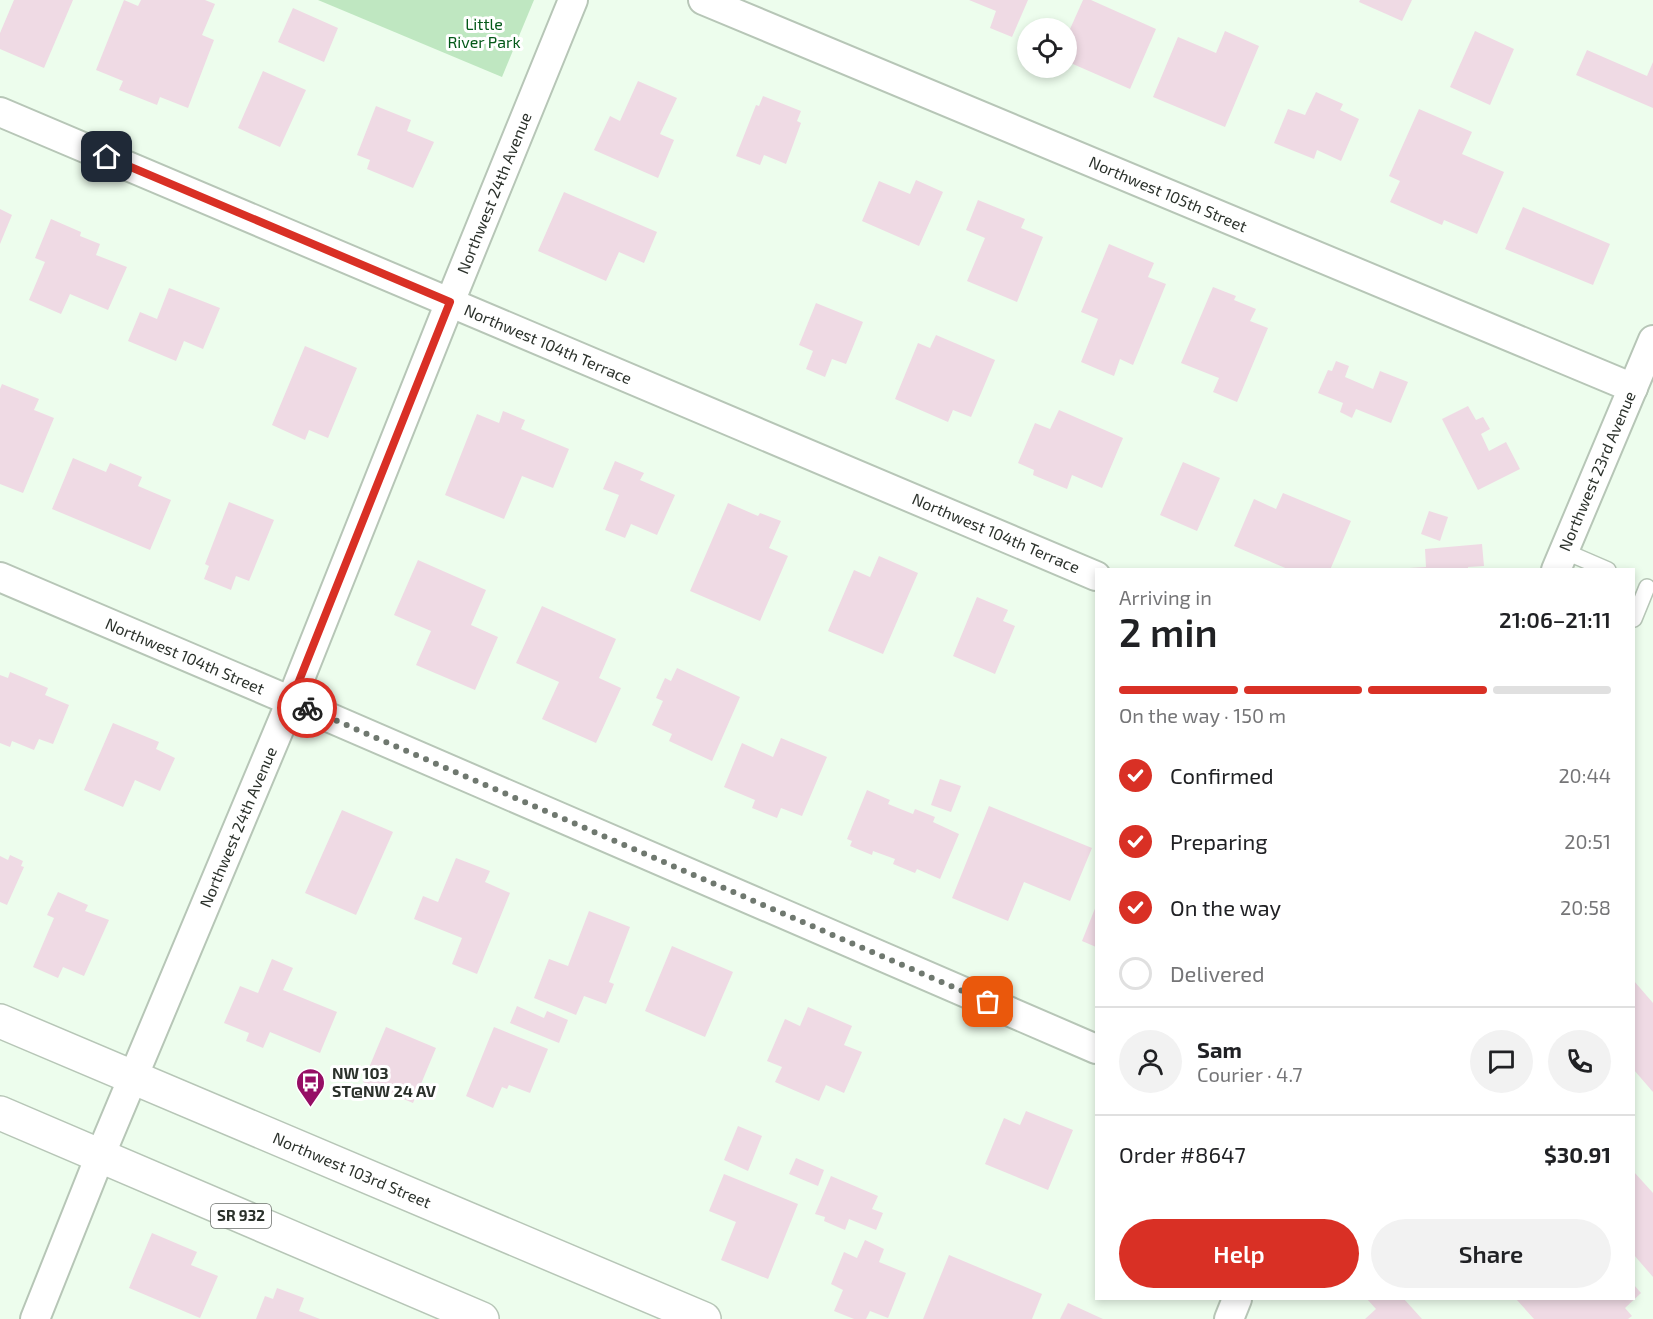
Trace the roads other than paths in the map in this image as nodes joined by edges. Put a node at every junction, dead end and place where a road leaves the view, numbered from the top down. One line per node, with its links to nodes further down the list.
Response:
1 (573, 0): 4 (street, Northwest 24th Avenue)
2 (703, 0): 6 (street, Northwest 105th Street)
3 (0, 112): 4 (street, Northwest 104th Terrace)
4 (450, 302): 9 (street, Northwest 104th Terrace); 13 (street, Northwest 24th Avenue)
5 (1653, 340): 6 (street, Northwest 23rd Avenue)
6 (1633, 388): 7 (street, Northwest 23rd Avenue)
7 (1560, 561): 8 (lane)
8 (1597, 568)
9 (1095, 576)
10 (0, 578): 13 (street, Northwest 104th Street)
11 (1645, 586): 12 (lane)
12 (1635, 616)
13 (291, 701): 15 (street, Northwest 104th Street); 16 (street, Northwest 24th Avenue)
14 (0, 1021): 16 (main road, Northwest 103rd Street)
15 (1095, 1049)
16 (133, 1078): 18 (street, Northwest 24th Avenue); 22 (main road, Northwest 103rd Street)
17 (0, 1113): 18 (main road, SR 932)
18 (100, 1156): 20 (street, Northwest 24th Avenue); 21 (main road, SR 932)
19 (1237, 1300): 23 (street)
20 (35, 1319)
21 (482, 1319)
22 (704, 1319)
23 (1229, 1319)

